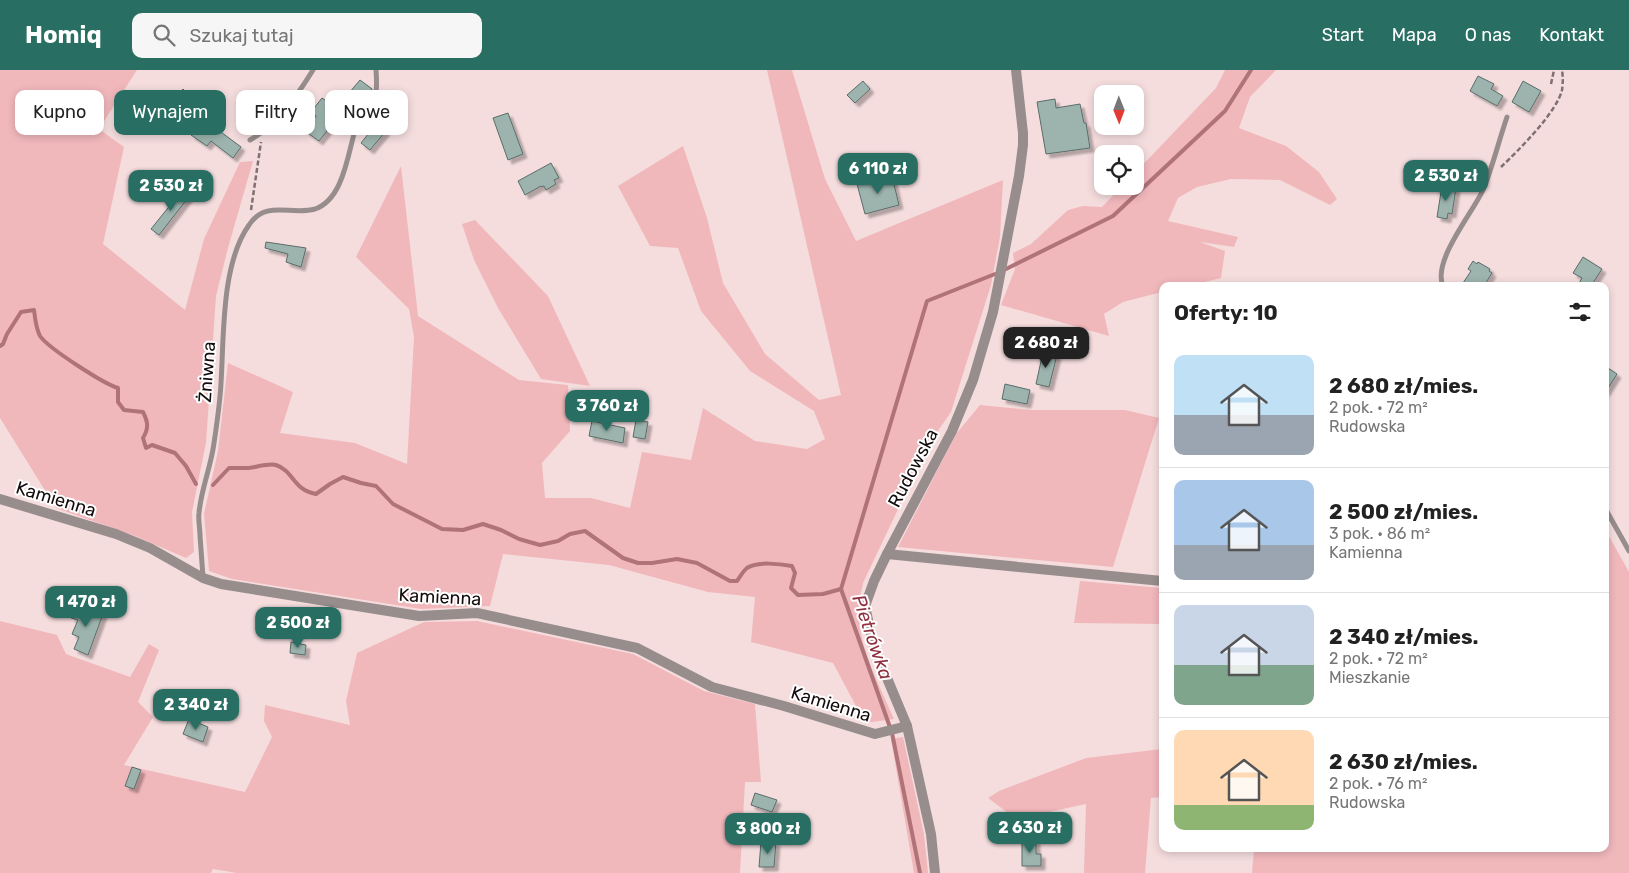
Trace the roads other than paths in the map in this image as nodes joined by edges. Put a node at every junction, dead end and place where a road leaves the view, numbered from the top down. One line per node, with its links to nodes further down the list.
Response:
1 (313, 70): 5 (lane)
2 (376, 70): 11 (lane, Żniwna)
3 (1016, 70): 10 (street, Rudowska)
4 (1507, 117): 6 (lane)
5 (250, 140)
6 (1441, 282)
7 (0, 499): 11 (street, Kamienna)
8 (1609, 515): 9 (lane)
9 (1629, 551)
10 (886, 554): 12 (street); 13 (street, Rudowska)
11 (203, 578): 13 (street, Kamienna)
12 (1159, 580)
13 (907, 726): 14 (street, Rudowska)
14 (935, 873)

